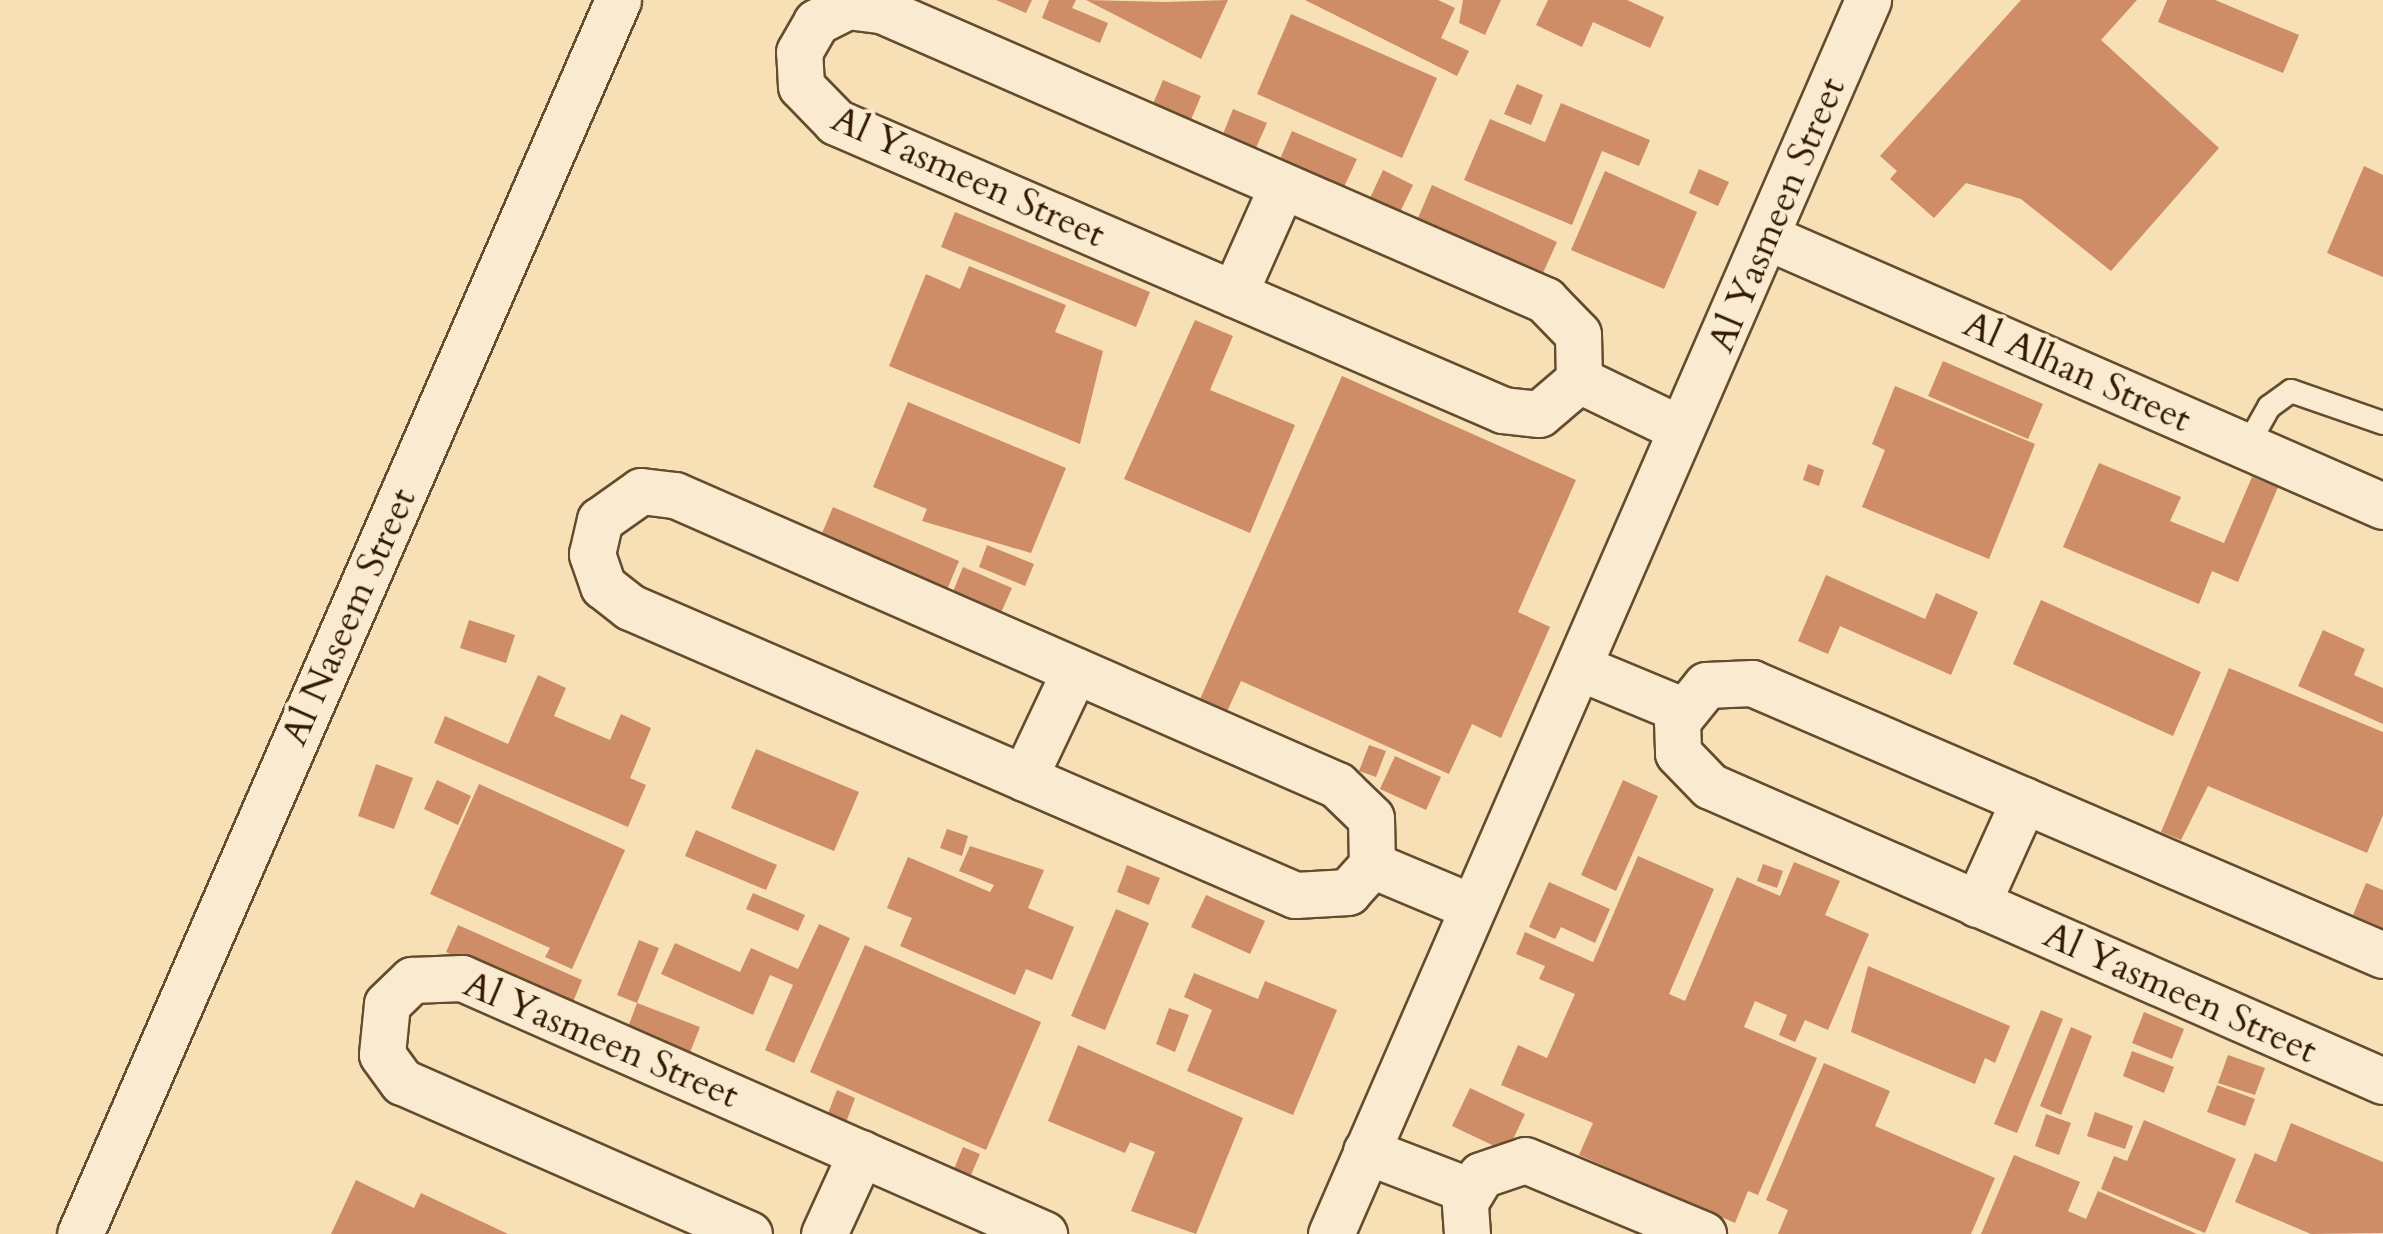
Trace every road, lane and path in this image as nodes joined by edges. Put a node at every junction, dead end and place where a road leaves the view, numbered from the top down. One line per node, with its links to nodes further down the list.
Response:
1 (618, 0): 24 (street, Al Naseem Street)
2 (1868, 0): 4 (street, Al Yasmeen Street)
3 (1282, 186): 5 (street); 5 (street, Al Yasmeen Street); 6 (street, Al Yasmeen Street)
4 (1772, 239): 8 (street, Al Yasmeen Street); 9 (street, Al Alhan Street)
5 (1234, 294): 6 (street, Al Yasmeen Street)
6 (1579, 380): 8 (street)
7 (2383, 423): 9 (lane)
8 (1682, 429): 11 (street, Al Yasmeen Street)
9 (2247, 446): 10 (street, Al Alhan Street)
10 (2383, 506)
11 (1583, 669): 13 (street); 18 (street, Al Yasmeen Street)
12 (1074, 670): 14 (street); 14 (street); 16 (street)
13 (1682, 710): 15 (street); 17 (street, Al Yasmeen Street)
14 (1024, 778): 16 (street)
15 (2024, 800): 17 (street); 19 (street)
16 (1372, 864): 18 (street)
17 (1977, 904): 20 (street, Al Yasmeen Street)
18 (1472, 908): 21 (street, Al Yasmeen Street)
19 (2383, 955)
20 (2383, 1081)
21 (1366, 1151): 23 (street); 28 (street, Al Yasmeen Street)
22 (862, 1154): 25 (street, Al Yasmeen Street); 26 (street); 27 (street, Al Yasmeen Street)
23 (1468, 1212): 29 (street)
24 (80, 1234)
25 (750, 1234)
26 (824, 1234)
27 (1044, 1234)
28 (1330, 1234)
29 (1703, 1234)

